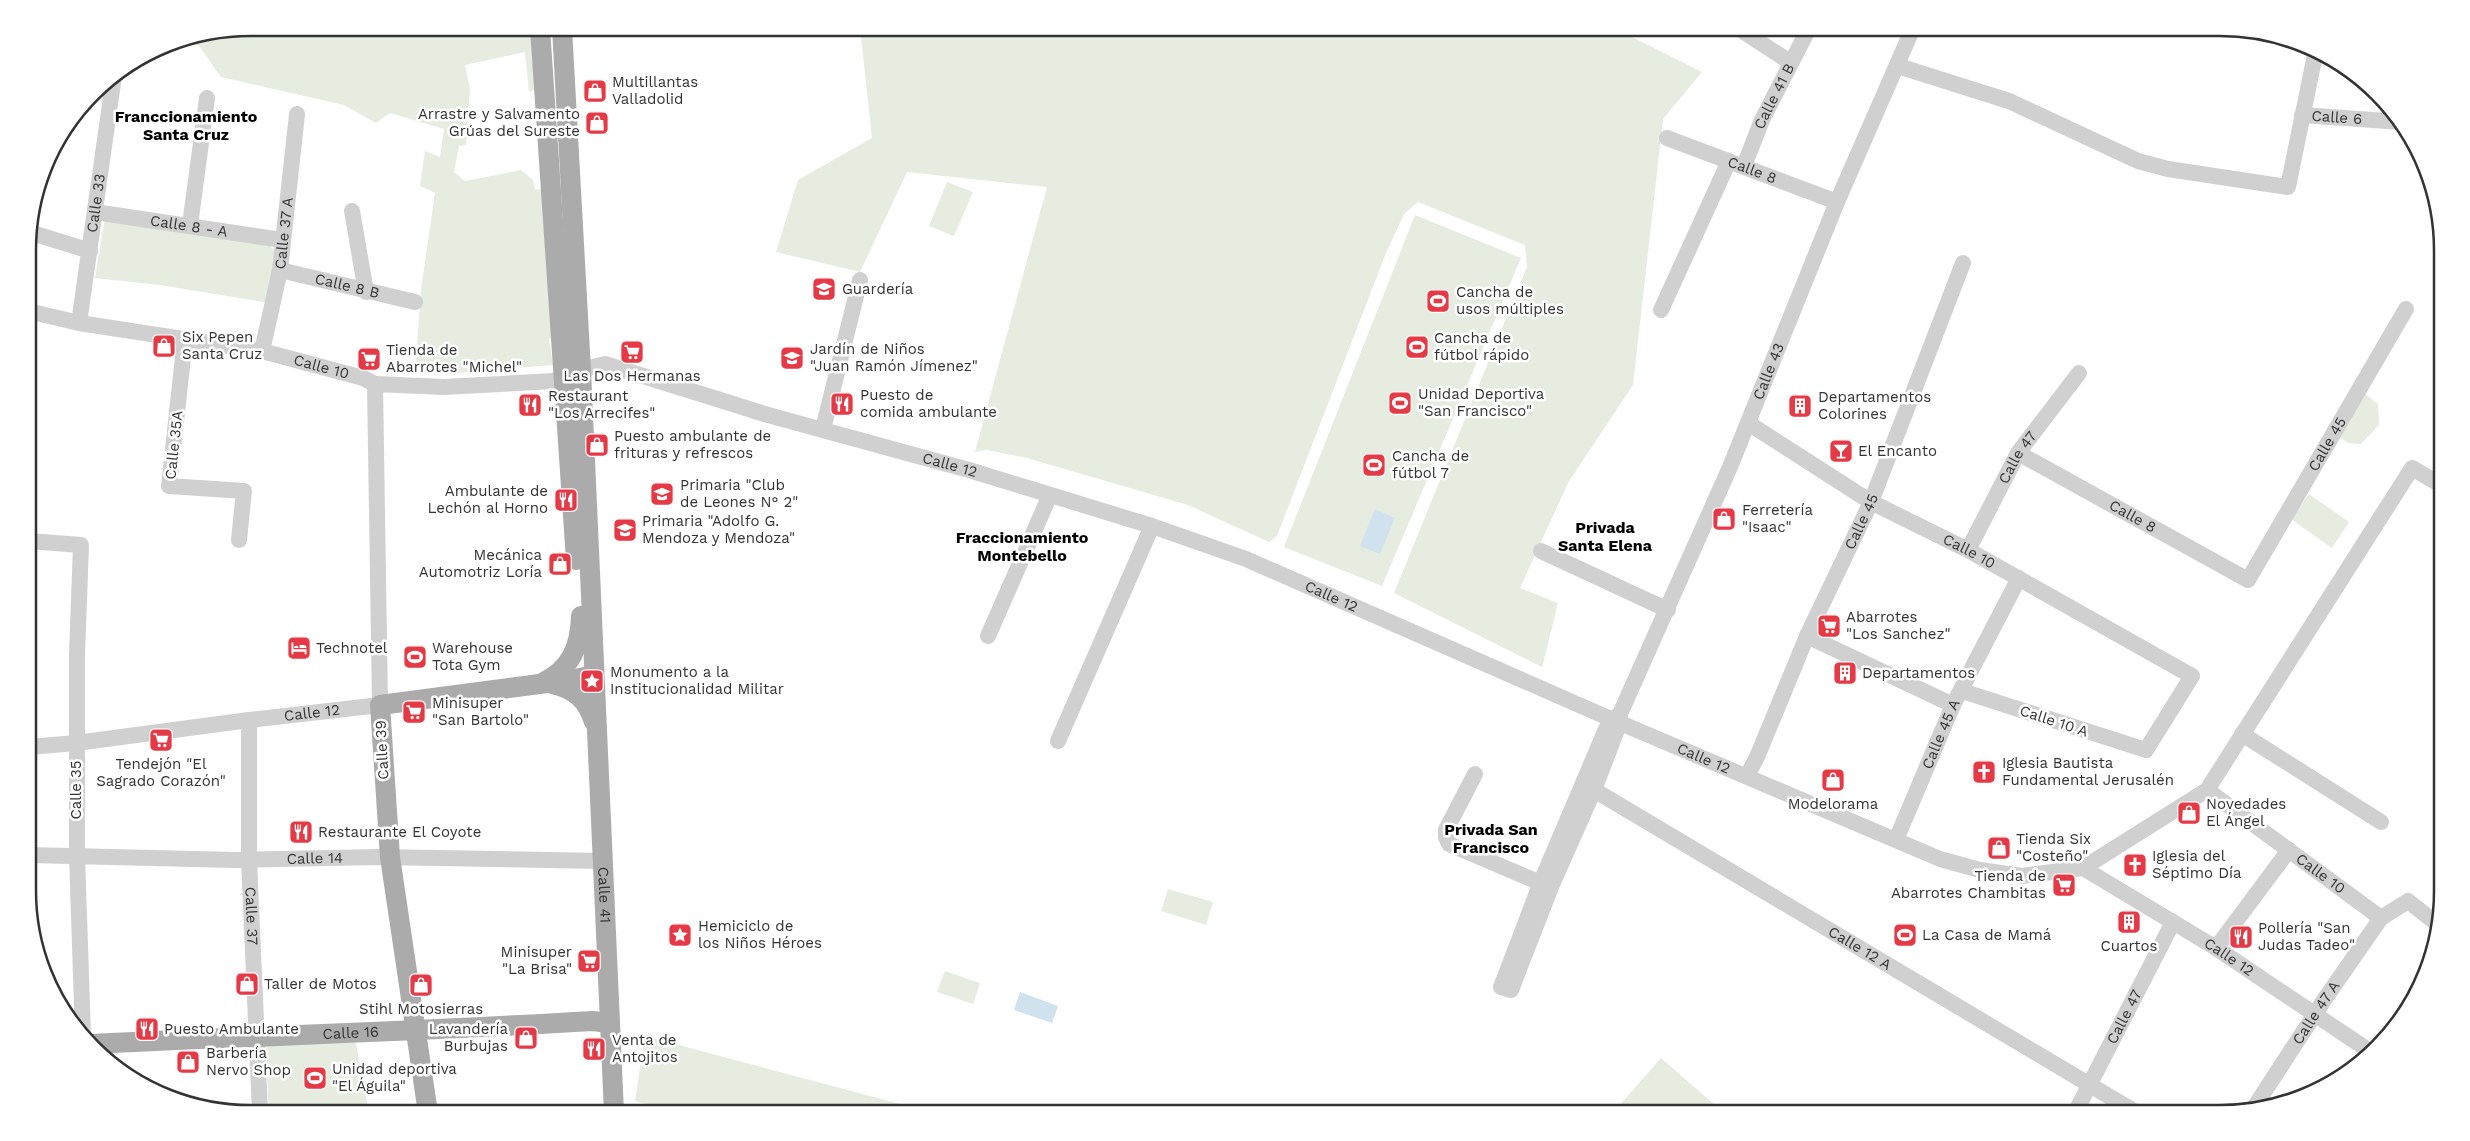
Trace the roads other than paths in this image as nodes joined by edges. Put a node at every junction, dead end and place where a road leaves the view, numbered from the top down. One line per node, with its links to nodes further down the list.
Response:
1 (541, 36): 17 (main road)
2 (563, 36): 16 (main road)
3 (1750, 36): 7 (street)
4 (1805, 36): 7 (street, Calle 41 B)
5 (1910, 36): 8 (street, Calle 43)
6 (2314, 58): 12 (street)
7 (1790, 62): 15 (street, Calle 41 B)
8 (1898, 66): 12 (street); 18 (street, Calle 43)
9 (113, 86): 20 (street, Calle 33)
10 (208, 98): 21 (street)
11 (297, 114): 23 (street, Calle 37 A)
12 (2302, 115): 13 (street, Calle 6)
13 (2391, 121)
14 (1667, 138): 15 (street, Calle 8)
15 (1736, 164): 18 (street, Calle 8); 31 (street, Calle 41 B)
16 (571, 167): 17 (main road); 36 (main road)
17 (549, 168): 36 (main road)
18 (1837, 202): 39 (street, Calle 43)
19 (352, 211): 28 (street)
20 (95, 212): 21 (street, Calle 8 - A); 24 (street, Calle 33)
21 (190, 225): 23 (street, Calle 8 - A)
22 (37, 235): 24 (street)
23 (282, 240): 26 (street, Calle 37 A)
24 (90, 251): 33 (street, Calle 33)
25 (1963, 263): 44 (street, Calle 45)
26 (280, 270): 28 (street, Calle 8 B); 35 (street, Calle 37 A)
27 (860, 280): 40 (street)
28 (366, 292): 29 (street, Calle 8 B)
29 (415, 302)
30 (2406, 309): 51 (street, Calle 45)
31 (1661, 310)
32 (36, 313): 33 (street, Calle 10)
33 (79, 323): 34 (street, Calle 10)
34 (185, 339): 35 (street, Calle 10); 46 (street, Calle 35A)
35 (262, 351): 38 (street, Calle 10)
36 (573, 373): 38 (street, Calle 10); 40 (street, Calle 12); 55 (main road, Calle 41); 56 (main road)
37 (2079, 373): 41 (street, Calle 47)
38 (375, 384): 58 (street, Calle 39)
39 (1748, 424): 44 (street, Calle 10); 52 (street, Calle 43)
40 (823, 429): 43 (street, Calle 12)
41 (2018, 453): 48 (street, Calle 47); 51 (street, Calle 8)
42 (2434, 481): 62 (street)
43 (1050, 495): 45 (street, Calle 12); 53 (street)
44 (1871, 502): 48 (street, Calle 10); 54 (street, Calle 45)
45 (1152, 526): 59 (street, Calle 12); 63 (street)
46 (239, 540)
47 (36, 542): 64 (street, Calle 35)
48 (1968, 550): 50 (street, Calle 10)
49 (1541, 551): 52 (street)
50 (2019, 578): 57 (street, Calle 45 A); 66 (street, Calle 10)
51 (2248, 580)
52 (1668, 610): 59 (street, Calle 43)
53 (988, 636)
54 (1807, 636): 57 (street, Calle 10 A); 68 (street, Calle 45)
55 (594, 675): 56 (main road, Calle 12); 61 (main road, Calle 41)
56 (542, 682): 58 (main road, Calle 12); 61 (main road)
57 (1957, 698): 66 (street, Calle 10 A); 72 (street, Calle 45 A)
58 (380, 705): 60 (street, Calle 12); 76 (main road, Calle 39)
59 (1617, 718): 68 (street, Calle 12); 69 (street, Calle 43)
60 (248, 720): 64 (street, Calle 12); 77 (street, Calle 37)
61 (596, 731): 78 (main road, Calle 41)
62 (2242, 734): 70 (street); 71 (street)
63 (1058, 741)
64 (76, 743): 65 (street, Calle 12); 75 (street, Calle 35)
65 (36, 746)
66 (2146, 750)
67 (1475, 774): 80 (street)
68 (1747, 776): 72 (street, Calle 12)
69 (1590, 786): 80 (street, Calle 43); 92 (street, Calle 12 A)
70 (2207, 790): 73 (street, Calle 10); 79 (street, Calle 12)
71 (2381, 822)
72 (1896, 840): 79 (street, Calle 12)
73 (2289, 850): 81 (street, Calle 10); 84 (street)
74 (36, 855): 75 (street, Calle 14)
75 (76, 855): 77 (street, Calle 14); 87 (street, Calle 35)
76 (390, 857): 77 (street, Calle 14); 78 (street, Calle 14); 88 (main road, Calle 39)
77 (249, 860): 89 (street, Calle 37)
78 (602, 861): 86 (main road, Calle 41)
79 (2083, 868): 83 (street, Calle 12)
80 (1546, 885): 80 (street)
81 (2380, 918): 82 (street); 85 (street, Calle 47 A)
82 (2432, 920)
83 (2173, 922): 84 (street, Calle 12); 92 (street, Calle 47)
84 (2216, 948): 85 (street, Calle 12)
85 (2314, 1015): 91 (street, Calle 12); 93 (street, Calle 47 A)
86 (609, 1023): 88 (main road, Calle 16); 96 (main road, Calle 41)
87 (83, 1024)
88 (418, 1032): 89 (main road, Calle 16); 95 (main road, Calle 39)
89 (258, 1036): 90 (main road, Calle 16); 94 (street, Calle 37)
90 (101, 1044)
91 (2365, 1048)
92 (2090, 1084): 97 (street, Calle 47); 98 (street, Calle 12 A)
93 (2258, 1102)
94 (260, 1105)
95 (427, 1105)
96 (614, 1105)
97 (2079, 1105)
98 (2124, 1105)

